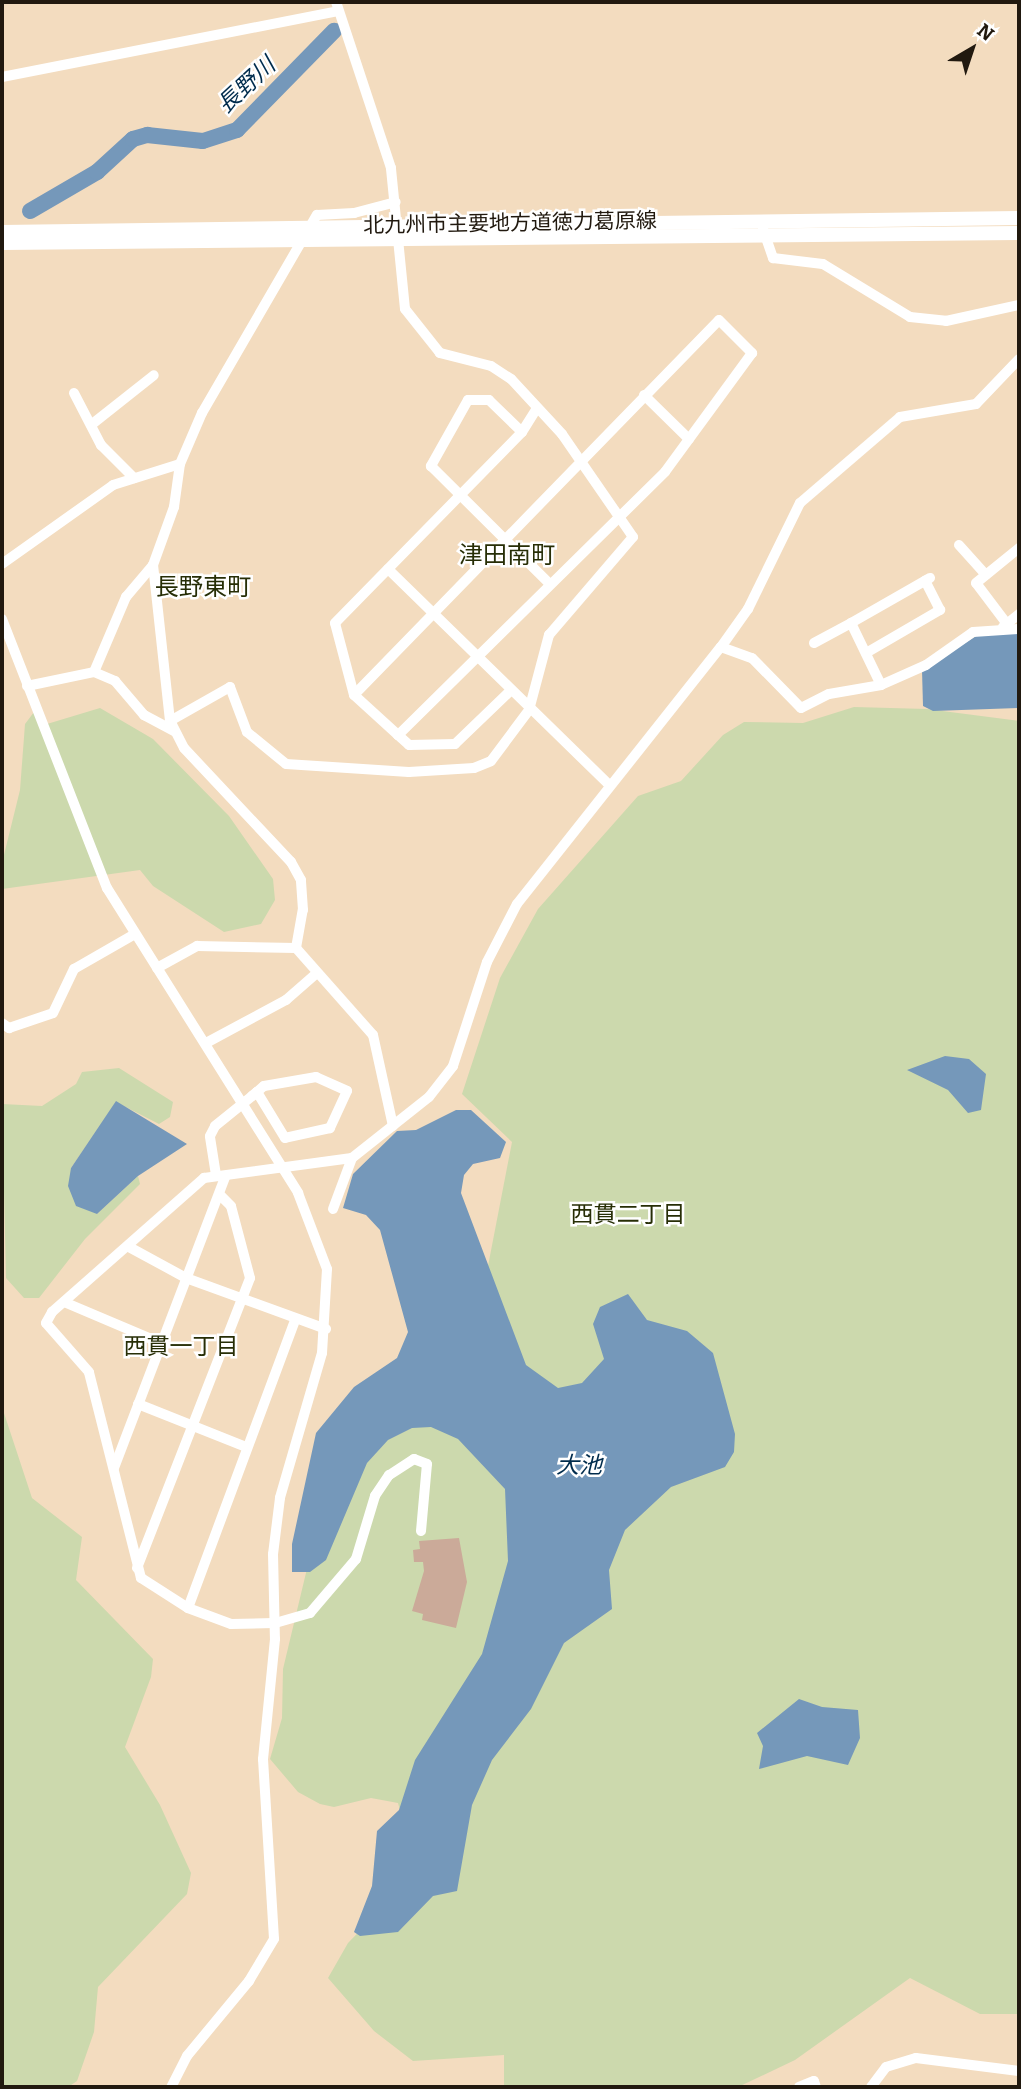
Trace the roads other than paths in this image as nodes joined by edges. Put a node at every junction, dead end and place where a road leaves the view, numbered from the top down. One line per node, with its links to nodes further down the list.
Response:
1 (336, 7): 2 (street); 3 (street)
2 (2, 77)
3 (396, 202): 6 (street); 7 (street)
4 (1019, 218): 5 (main road, 北九州市主要地方道徳力葛原線)
5 (761, 219): 6 (main road, 北九州市主要地方道徳力葛原線); 10 (street)
6 (399, 224): 7 (main road, 北九州市主要地方道徳力葛原線); 12 (street)
7 (310, 225): 8 (main road, 北九州市主要地方道徳力葛原線); 11 (street)
8 (2, 232)
9 (1019, 233): 10 (main road, 北九州市主要地方道徳力葛原線)
10 (765, 236): 12 (main road, 北九州市主要地方道徳力葛原線); 14 (street)
11 (302, 240): 12 (main road, 北九州市主要地方道徳力葛原線); 13 (main road, 北九州市主要地方道徳力葛原線); 24 (street)
12 (401, 242): 19 (street)
13 (2, 243)
14 (1019, 305)
15 (1019, 359): 43 (street)
16 (154, 375): 20 (street)
17 (75, 393): 20 (street)
18 (644, 395): 22 (street); 22 (street); 23 (street)
19 (535, 411): 21 (street); 23 (street)
20 (91, 425): 25 (street)
21 (522, 432): 26 (street); 26 (street)
22 (690, 439): 27 (street)
23 (581, 461): 27 (street); 28 (street)
24 (180, 464): 25 (street); 32 (street)
25 (135, 478): 31 (street)
26 (460, 497): 28 (street); 33 (street)
27 (618, 513): 35 (street); 51 (street)
28 (504, 539): 35 (street); 36 (street)
29 (959, 545): 34 (street)
30 (1019, 548): 34 (street)
31 (2, 564)
32 (153, 565): 46 (street); 52 (street)
33 (388, 569): 36 (street); 50 (street)
34 (986, 575): 40 (street)
35 (548, 582): 45 (street)
36 (432, 614): 45 (street); 50 (street)
37 (1019, 614): 40 (street)
38 (2, 619): 48 (street)
39 (851, 623): 42 (street); 44 (street); 44 (street)
40 (1005, 626): 41 (street); 47 (street)
41 (1019, 629)
42 (814, 643)
43 (721, 647): 47 (street); 54 (street)
44 (866, 653): 47 (street)
45 (475, 655): 49 (street); 53 (street)
46 (94, 672): 48 (street); 52 (street)
47 (881, 685)
48 (27, 686): 55 (street)
49 (510, 691): 51 (street); 53 (street)
50 (354, 695): 53 (street)
51 (529, 710): 52 (street); 54 (street)
52 (172, 726): 56 (street)
53 (398, 735)
54 (610, 786): 63 (street)
55 (135, 934): 57 (street); 59 (street)
56 (296, 948): 57 (street); 58 (street)
57 (157, 968): 60 (street)
58 (317, 973): 60 (street); 63 (street)
59 (2, 1023)
60 (206, 1043): 62 (street)
61 (257, 1092): 61 (street); 62 (street)
62 (244, 1102): 65 (street); 66 (street)
63 (393, 1126): 64 (street)
64 (352, 1158): 65 (street); 68 (street)
65 (284, 1169): 66 (street); 74 (street)
66 (220, 1176): 67 (street); 69 (street)
67 (221, 1196): 70 (street); 71 (street)
68 (333, 1209)
69 (129, 1247): 70 (street); 72 (street)
70 (186, 1278): 71 (street); 75 (street)
71 (242, 1300): 73 (street); 77 (street)
72 (64, 1302): 75 (street); 79 (street)
73 (295, 1321): 74 (street); 78 (street)
74 (326, 1329): 83 (street)
75 (163, 1344): 76 (street)
76 (138, 1404): 77 (street); 79 (street)
77 (194, 1426): 78 (street); 81 (street)
78 (246, 1447): 82 (street)
79 (114, 1469): 81 (street)
80 (421, 1531): 83 (street)
81 (137, 1568): 82 (street)
82 (188, 1608): 83 (street)
83 (274, 1623): 85 (street)
84 (1019, 2071): 88 (street)
85 (171, 2087)
86 (799, 2087): 87 (street)
87 (816, 2087)
88 (871, 2087)

